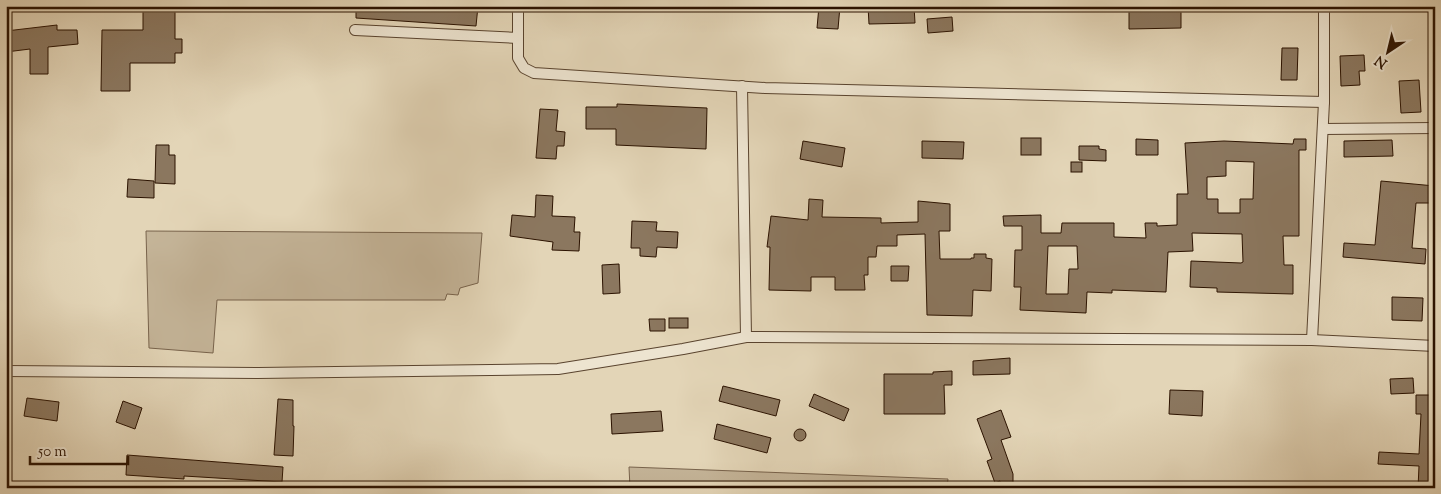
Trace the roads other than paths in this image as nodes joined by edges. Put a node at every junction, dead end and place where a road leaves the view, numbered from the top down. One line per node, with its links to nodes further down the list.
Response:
1 (518, 6): 4 (street)
2 (1324, 6): 6 (street)
3 (354, 30): 4 (street)
4 (518, 38): 5 (street)
5 (742, 86): 6 (street); 9 (street)
6 (1324, 102): 8 (street)
7 (1435, 128): 8 (street)
8 (1322, 129): 10 (street)
9 (746, 337): 10 (street); 12 (street)
10 (1312, 340): 11 (street)
11 (1435, 346)
12 (6, 371)

